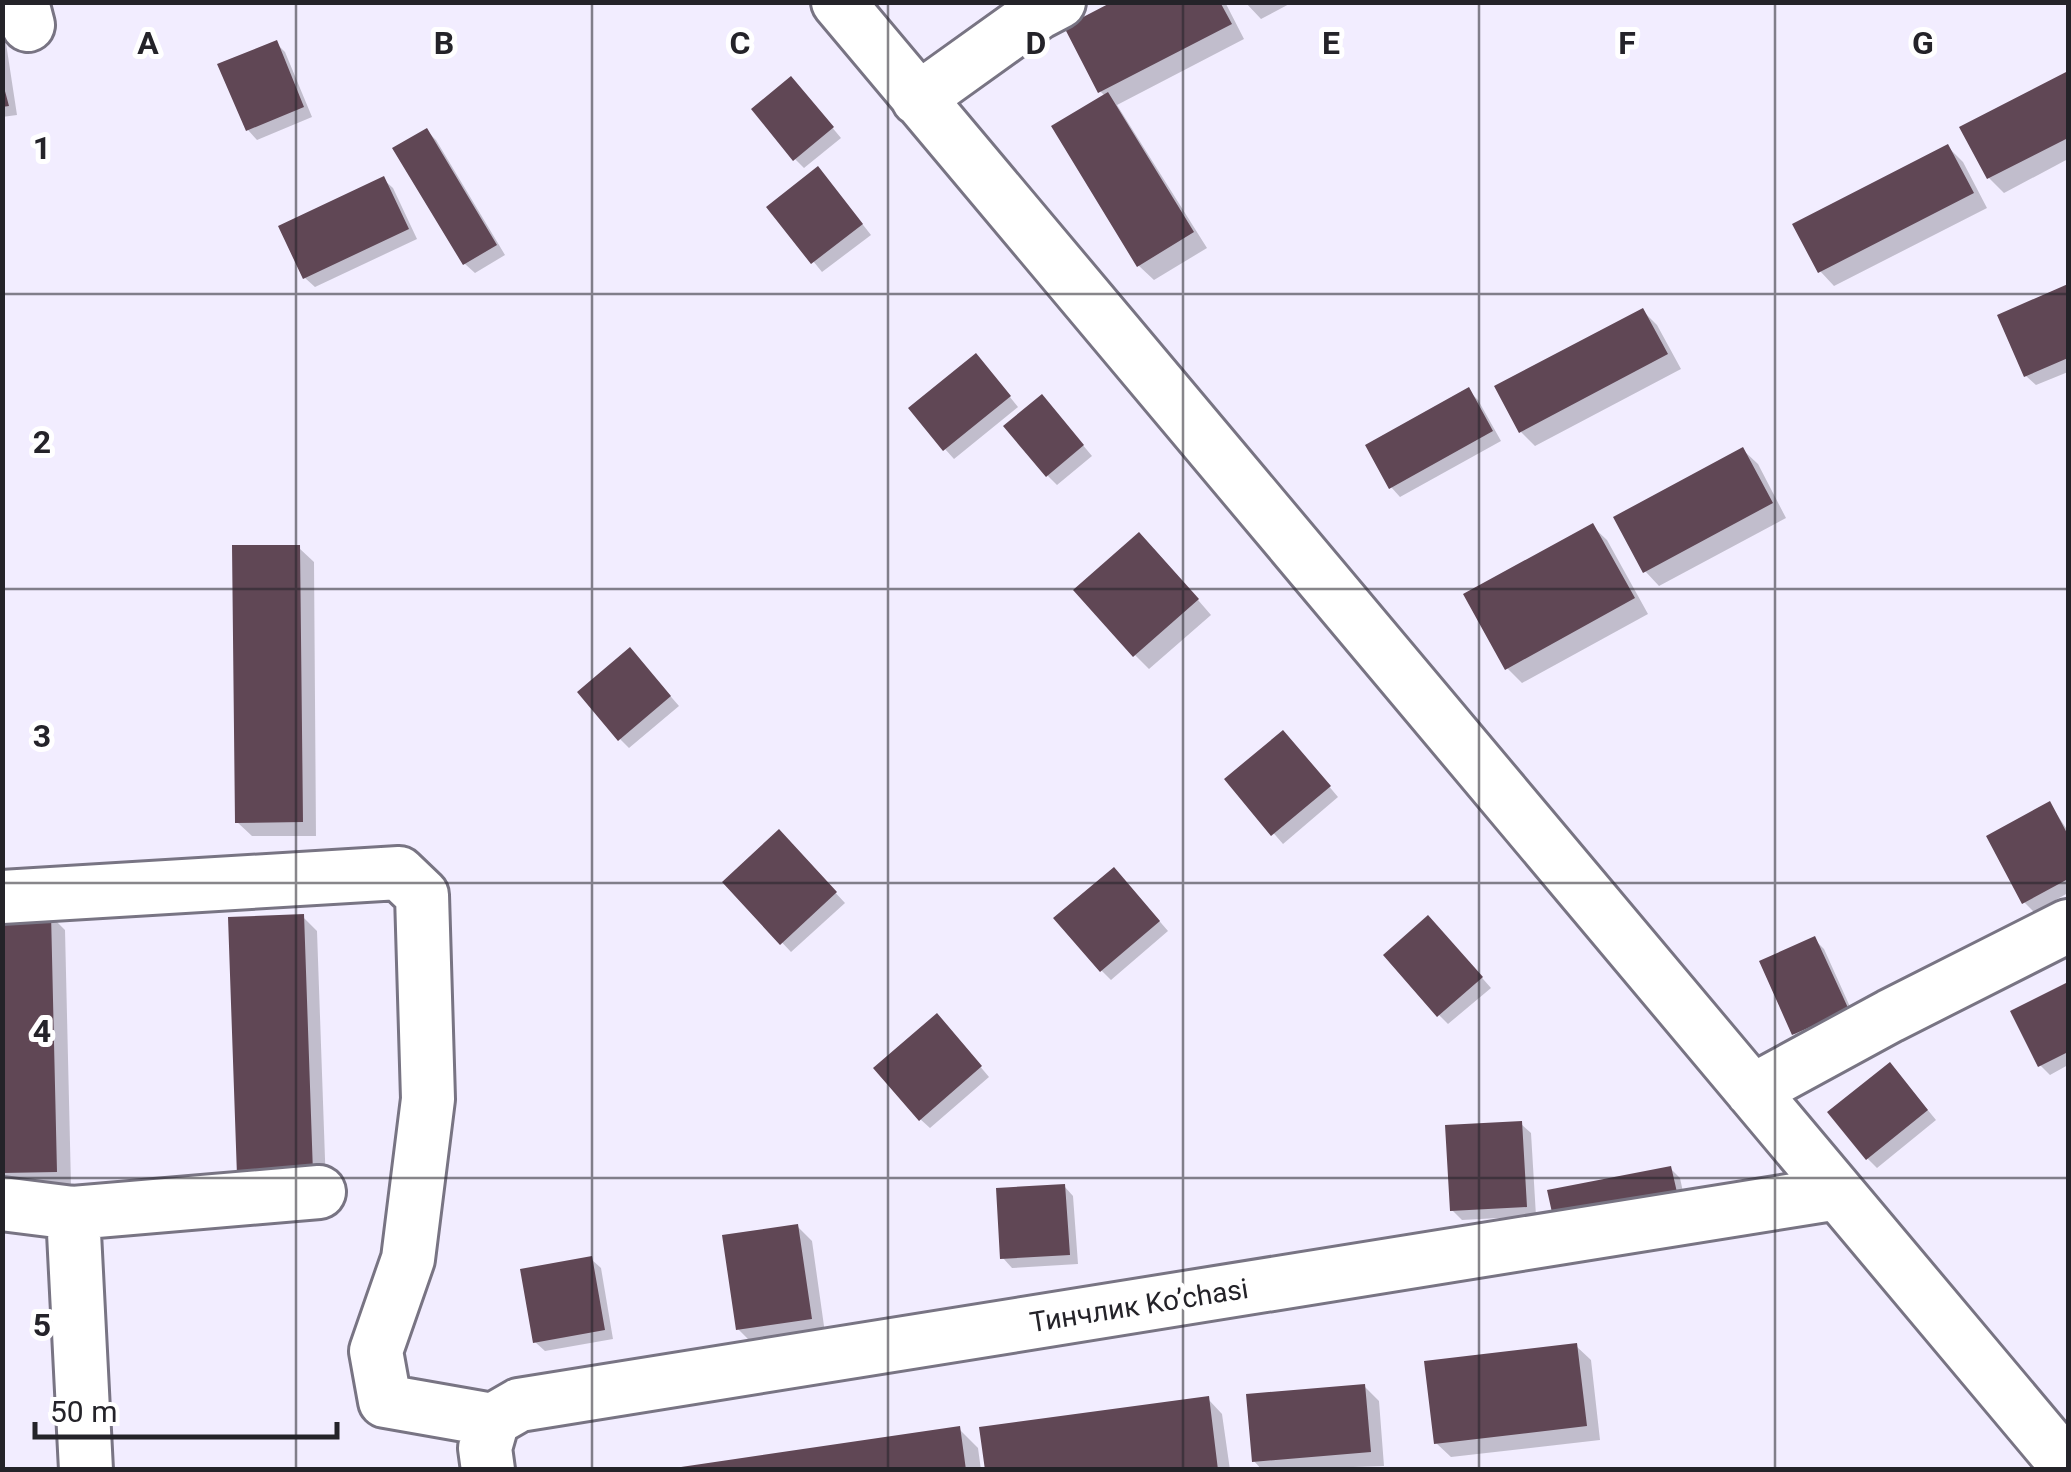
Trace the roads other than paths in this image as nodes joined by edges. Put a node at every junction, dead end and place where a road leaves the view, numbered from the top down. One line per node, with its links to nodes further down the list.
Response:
1 (1058, 2): 3 (street)
2 (840, 3): 3 (street)
3 (918, 98): 6 (street)
4 (2, 897): 11 (street)
5 (2068, 926): 6 (street)
6 (1752, 1091): 8 (street)
7 (319, 1192): 10 (street)
8 (1838, 1193): 11 (street, Тинчлик Ko’chasi); 12 (street)
9 (2, 1204): 10 (street)
10 (73, 1213): 13 (street)
11 (491, 1445)
12 (2068, 1467)
13 (86, 1470)

